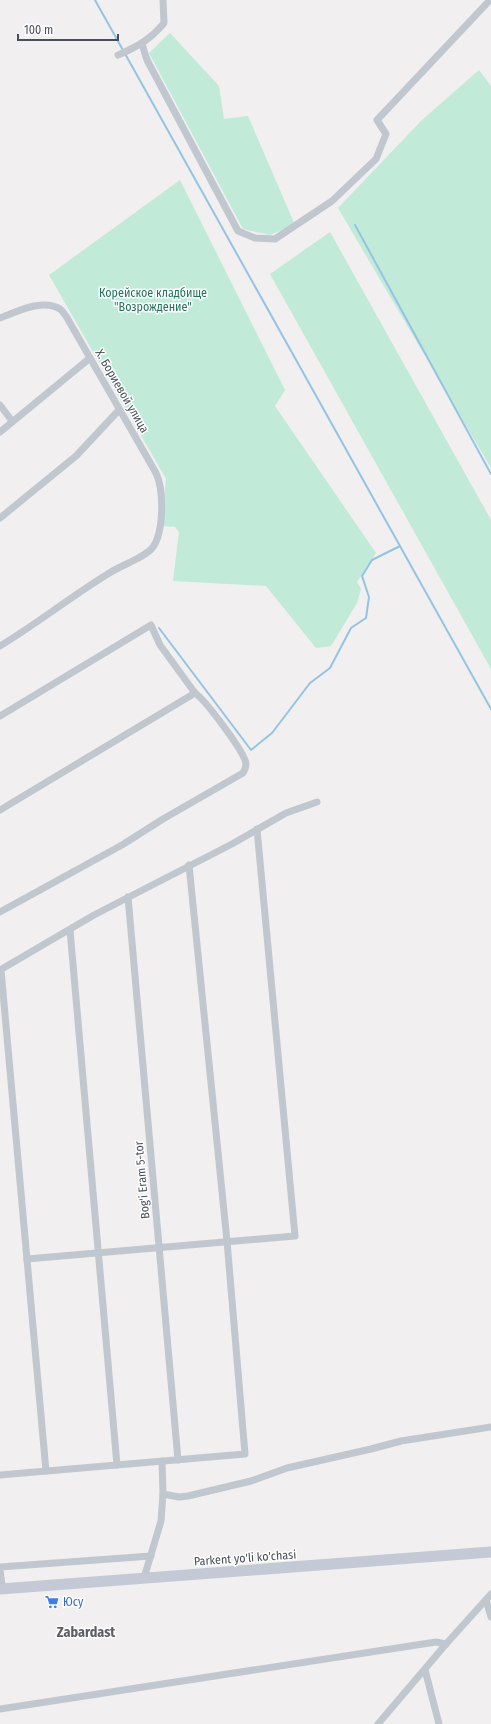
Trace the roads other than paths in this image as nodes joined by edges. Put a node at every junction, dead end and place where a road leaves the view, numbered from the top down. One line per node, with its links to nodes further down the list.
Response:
1 (163, 0): 3 (street)
2 (490, 0): 3 (street)
3 (138, 46): 4 (street)
4 (118, 55)
5 (0, 318): 6 (street, Х. Бориевой улица)
6 (90, 358): 8 (street, Х. Бориевой улица); 9 (street)
7 (0, 405): 9 (street)
8 (120, 410): 11 (street); 12 (street, Х. Бориевой улица)
9 (12, 421): 10 (street)
10 (0, 432)
11 (0, 518)
12 (0, 646)
13 (195, 692): 14 (street); 16 (street); 20 (street)
14 (0, 716)
15 (317, 802): 17 (street)
16 (0, 810)
17 (257, 829): 18 (street); 23 (street)
18 (189, 865): 19 (street); 23 (street)
19 (128, 897): 21 (street); 24 (street, Bog'i Eram 5-tor)
20 (0, 912)
21 (70, 930): 22 (street); 25 (street)
22 (0, 970): 26 (street)
23 (226, 1242): 24 (street); 28 (street)
24 (159, 1247): 25 (street); 28 (street, Bog'i Eram 5-tor)
25 (98, 1252): 26 (street); 30 (street)
26 (27, 1259): 31 (street)
27 (491, 1427): 33 (street)
28 (178, 1460): 29 (street)
29 (162, 1461): 30 (street); 33 (street)
30 (118, 1465): 31 (street)
31 (46, 1471): 32 (street)
32 (0, 1475)
33 (162, 1494): 36 (street)
34 (491, 1548): 38 (street, Parkent yo'li ko'chasi)
35 (491, 1552): 38 (street, Parkent yo'li ko'chasi)
36 (151, 1556): 37 (street); 38 (street)
37 (0, 1569): 39 (street)
38 (144, 1576): 39 (street, Parkent yo'li ko'chasi)
39 (1, 1586)
40 (489, 1597): 41 (street); 42 (street)
41 (491, 1617)
42 (446, 1644): 43 (street); 44 (street)
43 (425, 1670): 45 (street); 46 (street)
44 (0, 1710)
45 (378, 1724)
46 (439, 1724)

